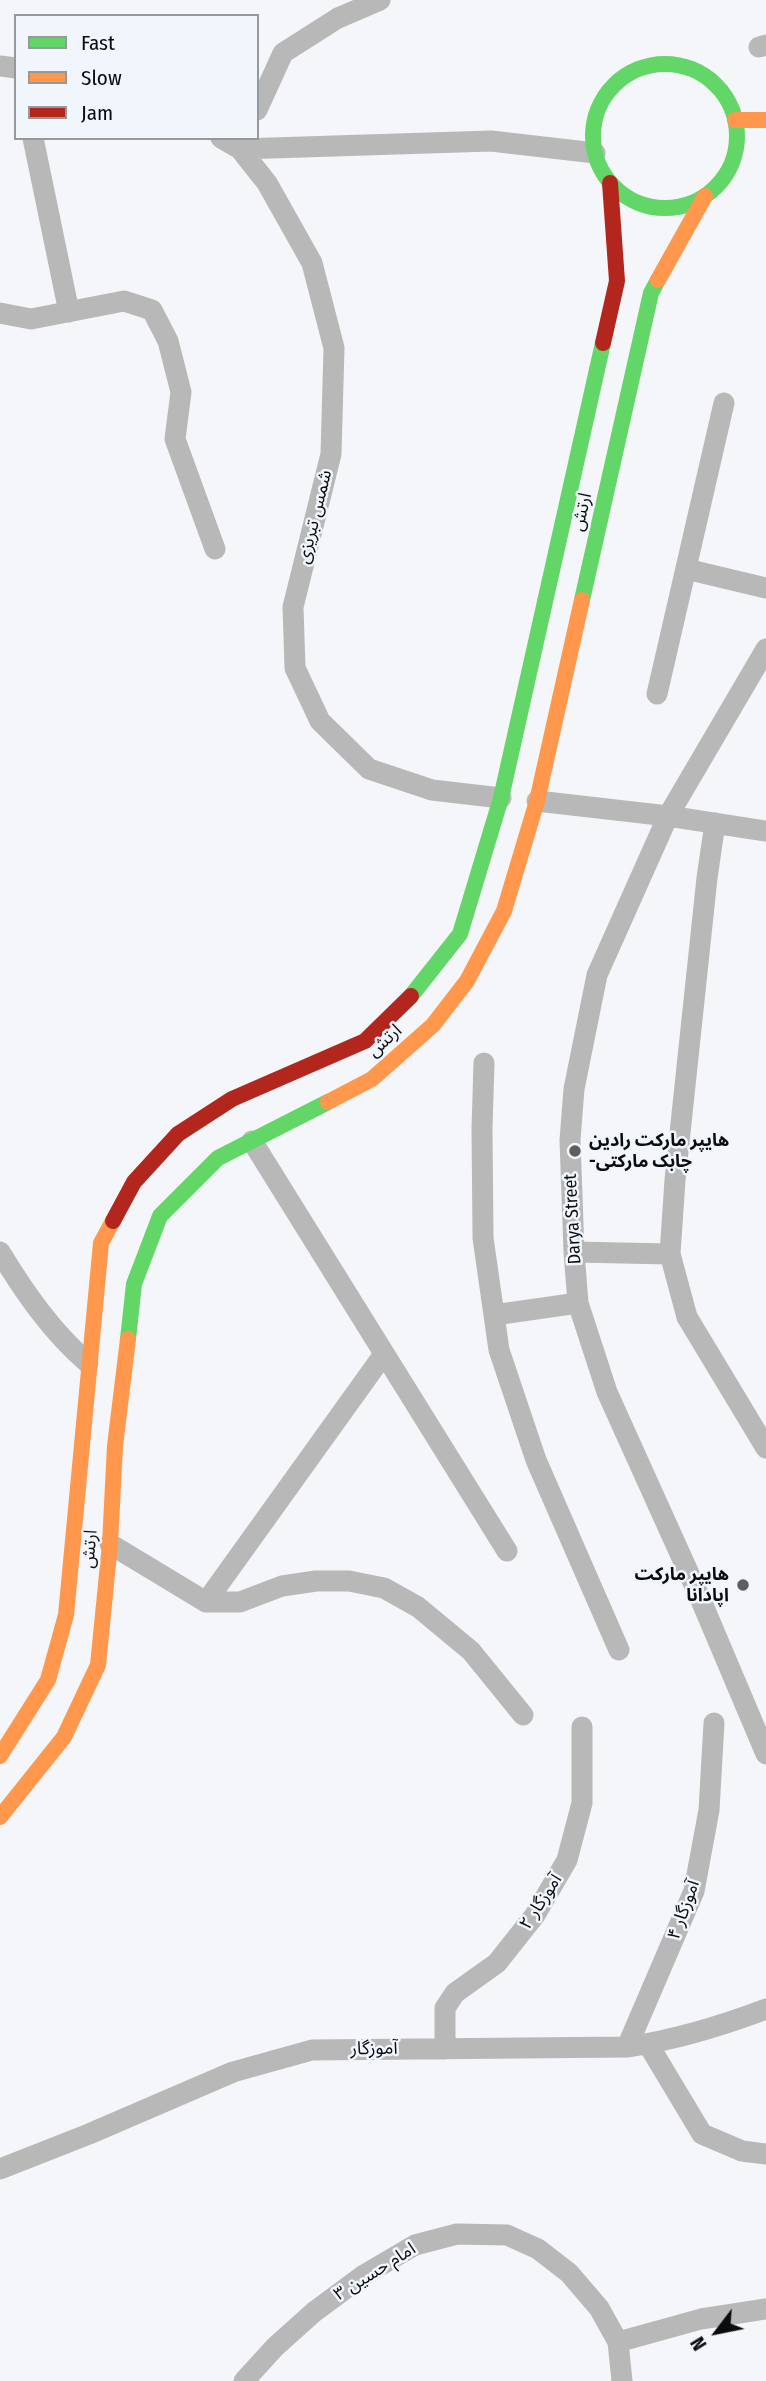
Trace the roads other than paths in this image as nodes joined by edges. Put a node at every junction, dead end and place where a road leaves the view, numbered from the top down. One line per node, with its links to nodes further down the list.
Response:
1 (380, 0): 2 (street)
2 (259, 106)
3 (735, 120): 4 (main road); 7 (main road); 9 (main road)
4 (766, 120)
5 (33, 140): 10 (street)
6 (242, 144): 7 (street); 18 (street, شمس تبریزی)
7 (595, 153): 8 (main road)
8 (610, 183): 9 (main road); 18 (main road, ارتش)
9 (705, 196): 19 (main road, ارتش)
10 (69, 312): 11 (street); 13 (street)
11 (0, 313)
12 (724, 403): 14 (street)
13 (215, 549)
14 (686, 569): 15 (street); 17 (street)
15 (766, 588)
16 (766, 649): 20 (street, Darya Street)
17 (657, 694)
18 (501, 798): 31 (main road, ارتش)
19 (537, 801): 20 (street); 24 (main road, ارتش)
20 (668, 816): 21 (street); 26 (street, Darya Street)
21 (715, 823): 22 (street); 27 (street)
22 (766, 831)
23 (485, 1063): 29 (street)
24 (252, 1141): 30 (street); 33 (main road, ارتش)
25 (0, 1252): 31 (street)
26 (574, 1252): 27 (street); 28 (street, Darya Street)
27 (670, 1254): 32 (street)
28 (578, 1303): 29 (street); 40 (street, Darya Street)
29 (494, 1315): 36 (street)
30 (384, 1354): 34 (street); 35 (street)
31 (88, 1363): 41 (main road, ارتش)
32 (766, 1448)
33 (110, 1544): 35 (street); 42 (main road, ارتش)
34 (507, 1551)
35 (206, 1602): 37 (street)
36 (619, 1650)
37 (523, 1715)
38 (714, 1723): 45 (street, آموزگار ۴)
39 (582, 1727): 46 (street, آموزگار ۲)
40 (766, 1754)
41 (0, 1756)
42 (0, 1817)
43 (766, 2009): 44 (street, آموزگار)
44 (648, 2044): 45 (street, آموزگار); 47 (street)
45 (627, 2047): 46 (street, آموزگار)
46 (445, 2049): 48 (street, آموزگار)
47 (766, 2154)
48 (0, 2169)
49 (766, 2309): 50 (street)
50 (618, 2342): 51 (street, امام حسین ۳); 52 (street, امام حسین ۳)
51 (244, 2381)
52 (622, 2381)

